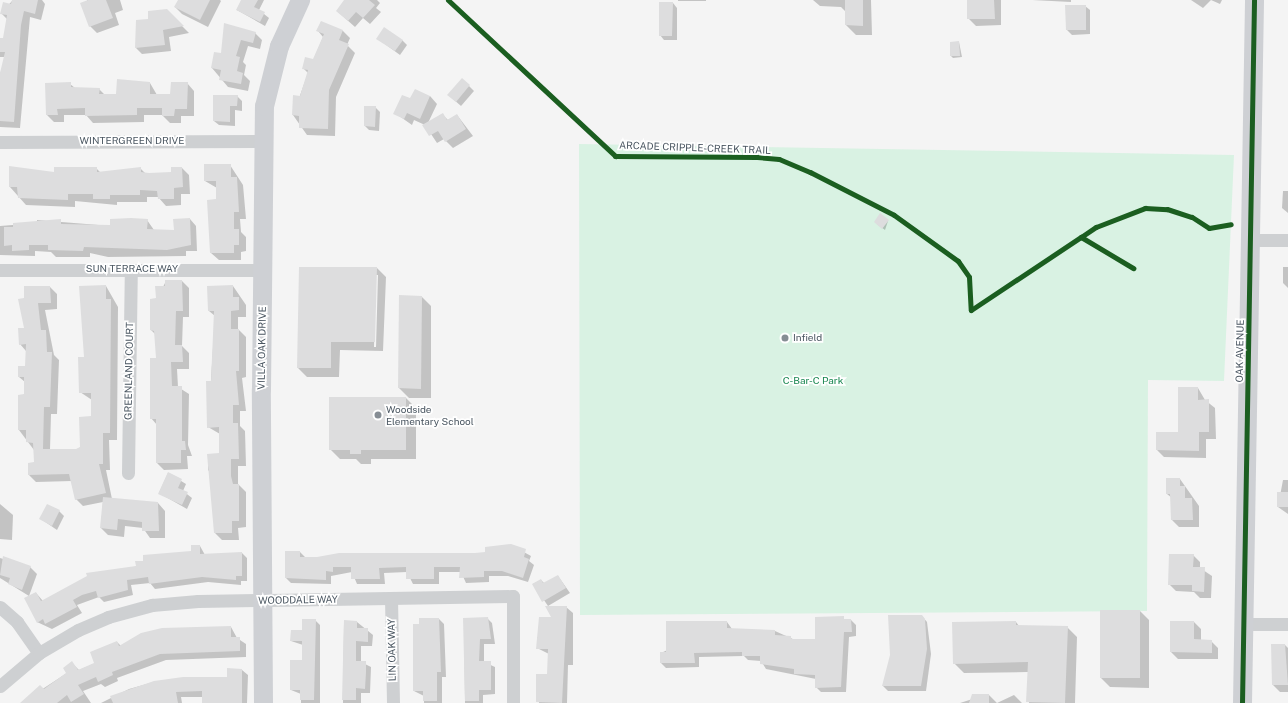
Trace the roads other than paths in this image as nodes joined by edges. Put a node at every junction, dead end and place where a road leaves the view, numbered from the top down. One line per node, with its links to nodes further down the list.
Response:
1 (1254, 0): 5 (street, OAK AVENUE)
2 (296, 2): 3 (street, VILLA OAK DRIVE)
3 (263, 141): 4 (street, WINTERGREEN DRIVE); 9 (street, VILLA OAK DRIVE)
4 (0, 142)
5 (1251, 240): 6 (street); 14 (street, OAK AVENUE)
6 (1288, 240)
7 (131, 269): 8 (street, SUN TERRACE WAY); 9 (street, SUN TERRACE WAY); 10 (street, GREENLAND COURT)
8 (0, 270)
9 (263, 270): 12 (street, VILLA OAK DRIVE)
10 (128, 473)
11 (391, 598): 12 (street, WOODDALE WAY); 19 (street, LIN OAK WAY); 20 (street, WOODDALE WAY)
12 (263, 600): 16 (street, WOODDALE WAY); 18 (street, VILLA OAK DRIVE)
13 (0, 607): 16 (street)
14 (1242, 624): 15 (street); 21 (street, OAK AVENUE)
15 (1288, 624)
16 (39, 653): 17 (street, WOODDALE WAY)
17 (0, 686)
18 (263, 703)
19 (393, 703)
20 (513, 703)
21 (1242, 703)

